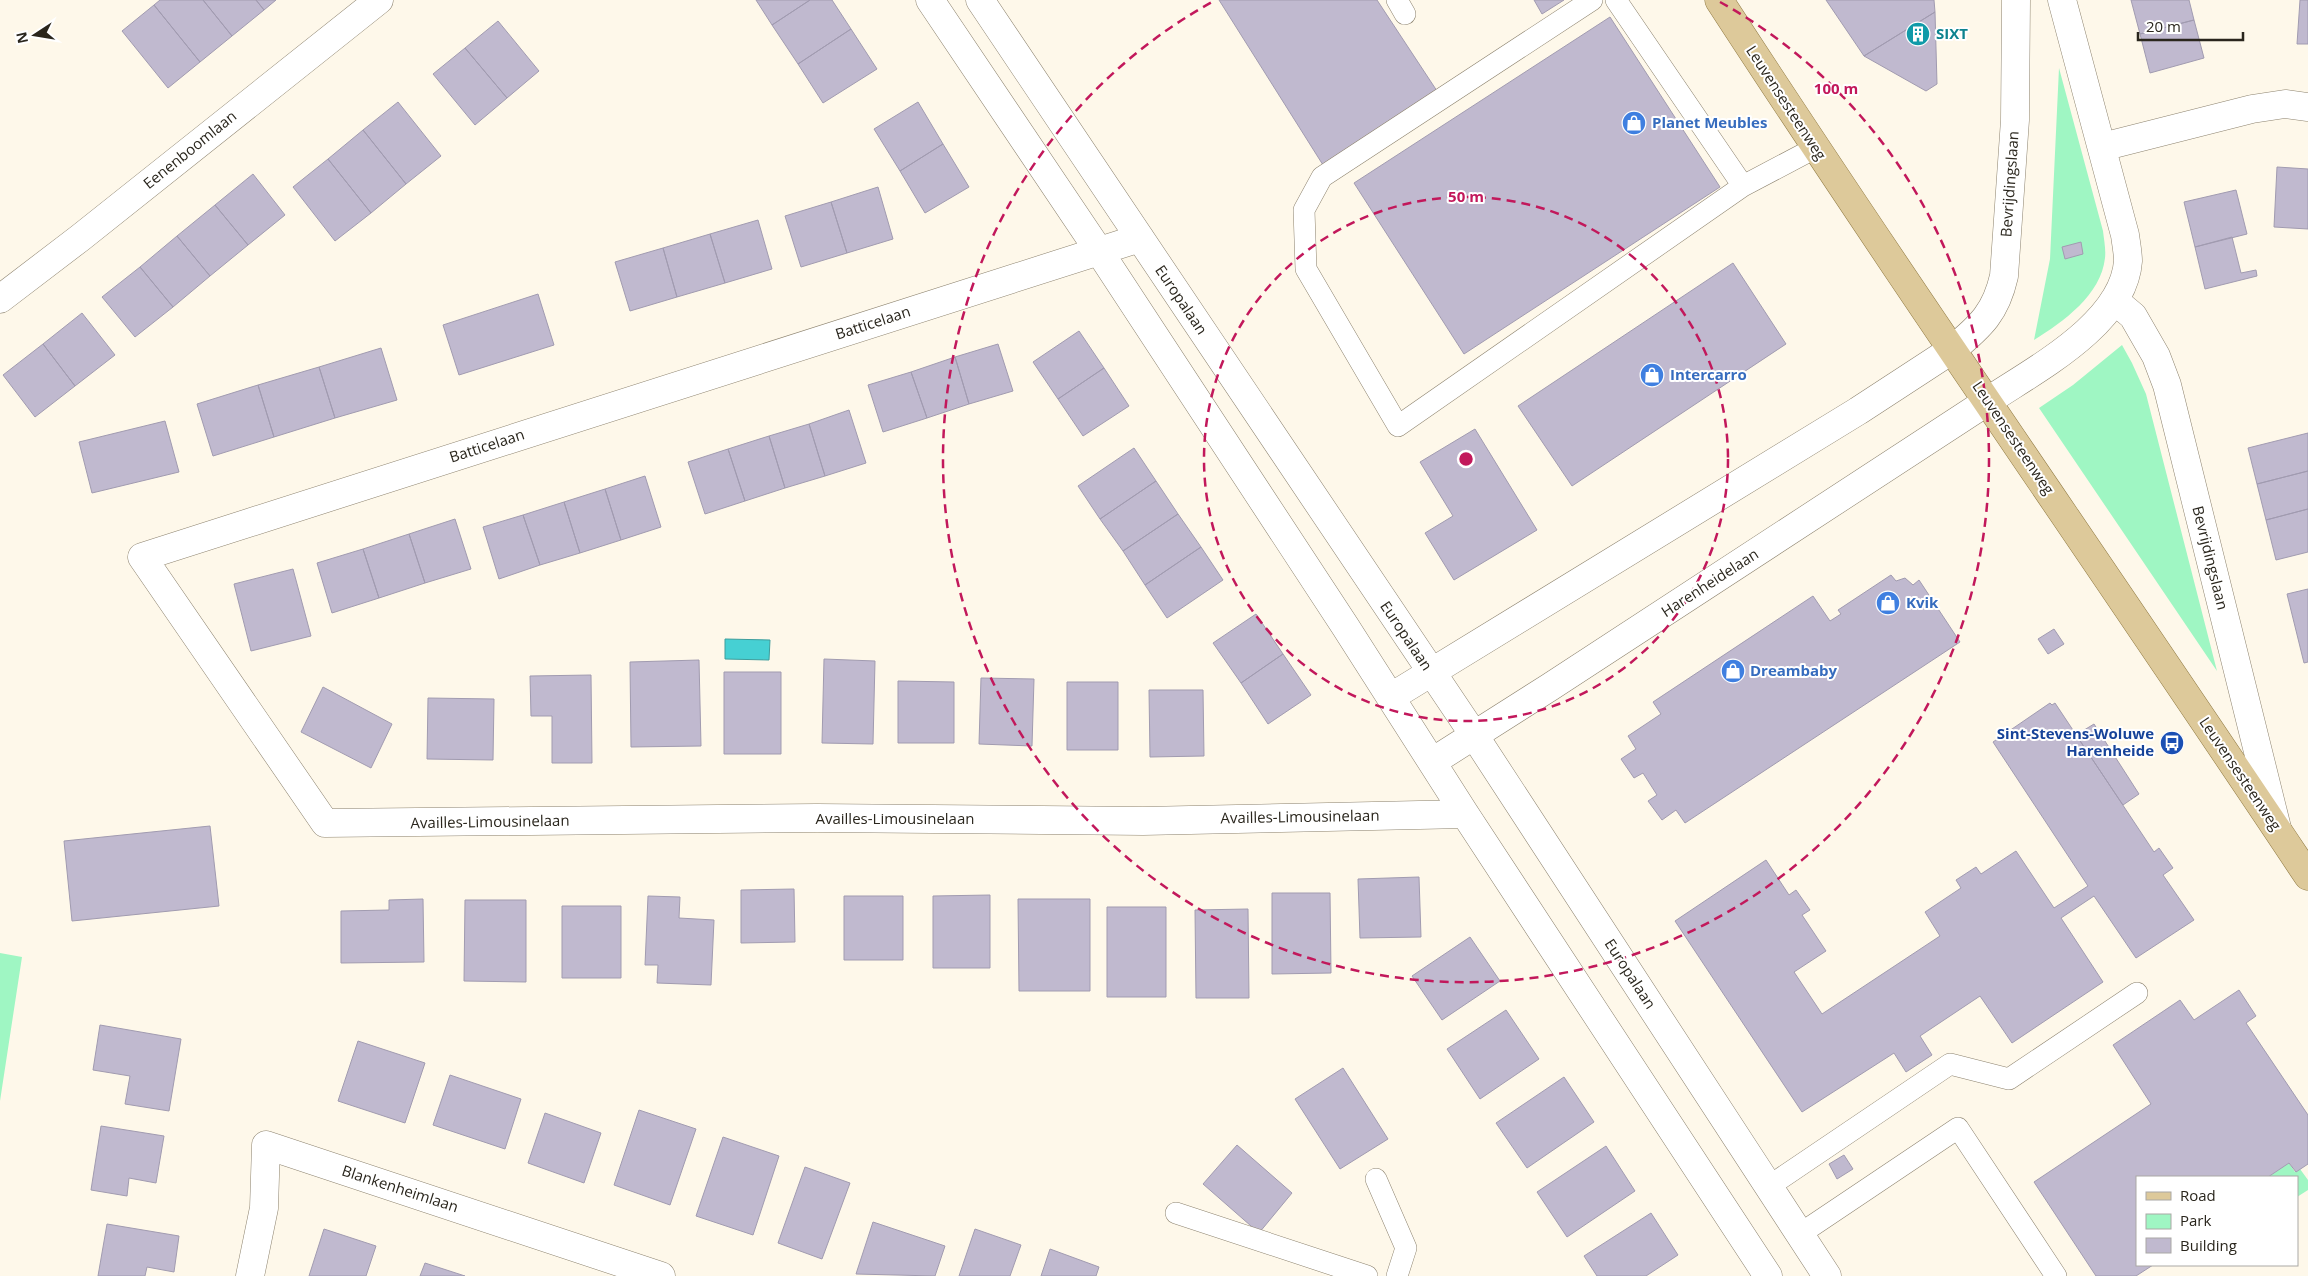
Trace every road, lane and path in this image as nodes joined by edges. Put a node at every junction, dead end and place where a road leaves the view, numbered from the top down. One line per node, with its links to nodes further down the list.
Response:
1 (379, 0): 15 (street, Eenenboomlaan)
2 (930, 0): 14 (street)
3 (980, 0): 13 (street, Europalaan)
4 (1592, 0): 12 (lane)
5 (1616, 0): 12 (lane)
6 (1719, 0): 11 (main road, Leuvensesteenweg)
7 (2016, 0): 17 (street, Bevrijdingslaan)
8 (2062, 0): 10 (street)
9 (2308, 108): 10 (street)
10 (2102, 147): 16 (street)
11 (1815, 148): 12 (lane); 17 (main road, Leuvensesteenweg)
12 (1743, 186)
13 (1140, 238): 14 (street, Batticelaan); 19 (street, Europalaan)
14 (1099, 251): 20 (street); 24 (street, Batticelaan)
15 (0, 299)
16 (2114, 300): 18 (street); 25 (street, Bevrijdingslaan)
17 (1953, 349): 18 (main road, Leuvensesteenweg); 19 (street)
18 (1988, 401): 21 (street, Harenheidelaan); 25 (main road, Leuvensesteenweg)
19 (1431, 673): 20 (street); 21 (street, Europalaan)
20 (1391, 697): 22 (street)
21 (1474, 735): 22 (street, Harenheidelaan); 29 (street, Europalaan)
22 (1432, 762): 23 (street)
23 (1465, 814): 24 (street, Availles-Limousinelaan); 36 (street)
24 (325, 823)
25 (2278, 831): 26 (main road, Leuvensesteenweg)
26 (2308, 876)
27 (2137, 993): 29 (lane)
28 (1376, 1179): 35 (lane)
29 (1768, 1187): 31 (street, Europalaan)
30 (1176, 1213): 34 (lane)
31 (1800, 1234): 37 (street, Europalaan); 38 (lane)
32 (250, 1276): 33 (street, Blankenheimlaan)
33 (661, 1276)
34 (1367, 1276)
35 (1397, 1276)
36 (1768, 1276)
37 (1827, 1276)
38 (2056, 1276)

